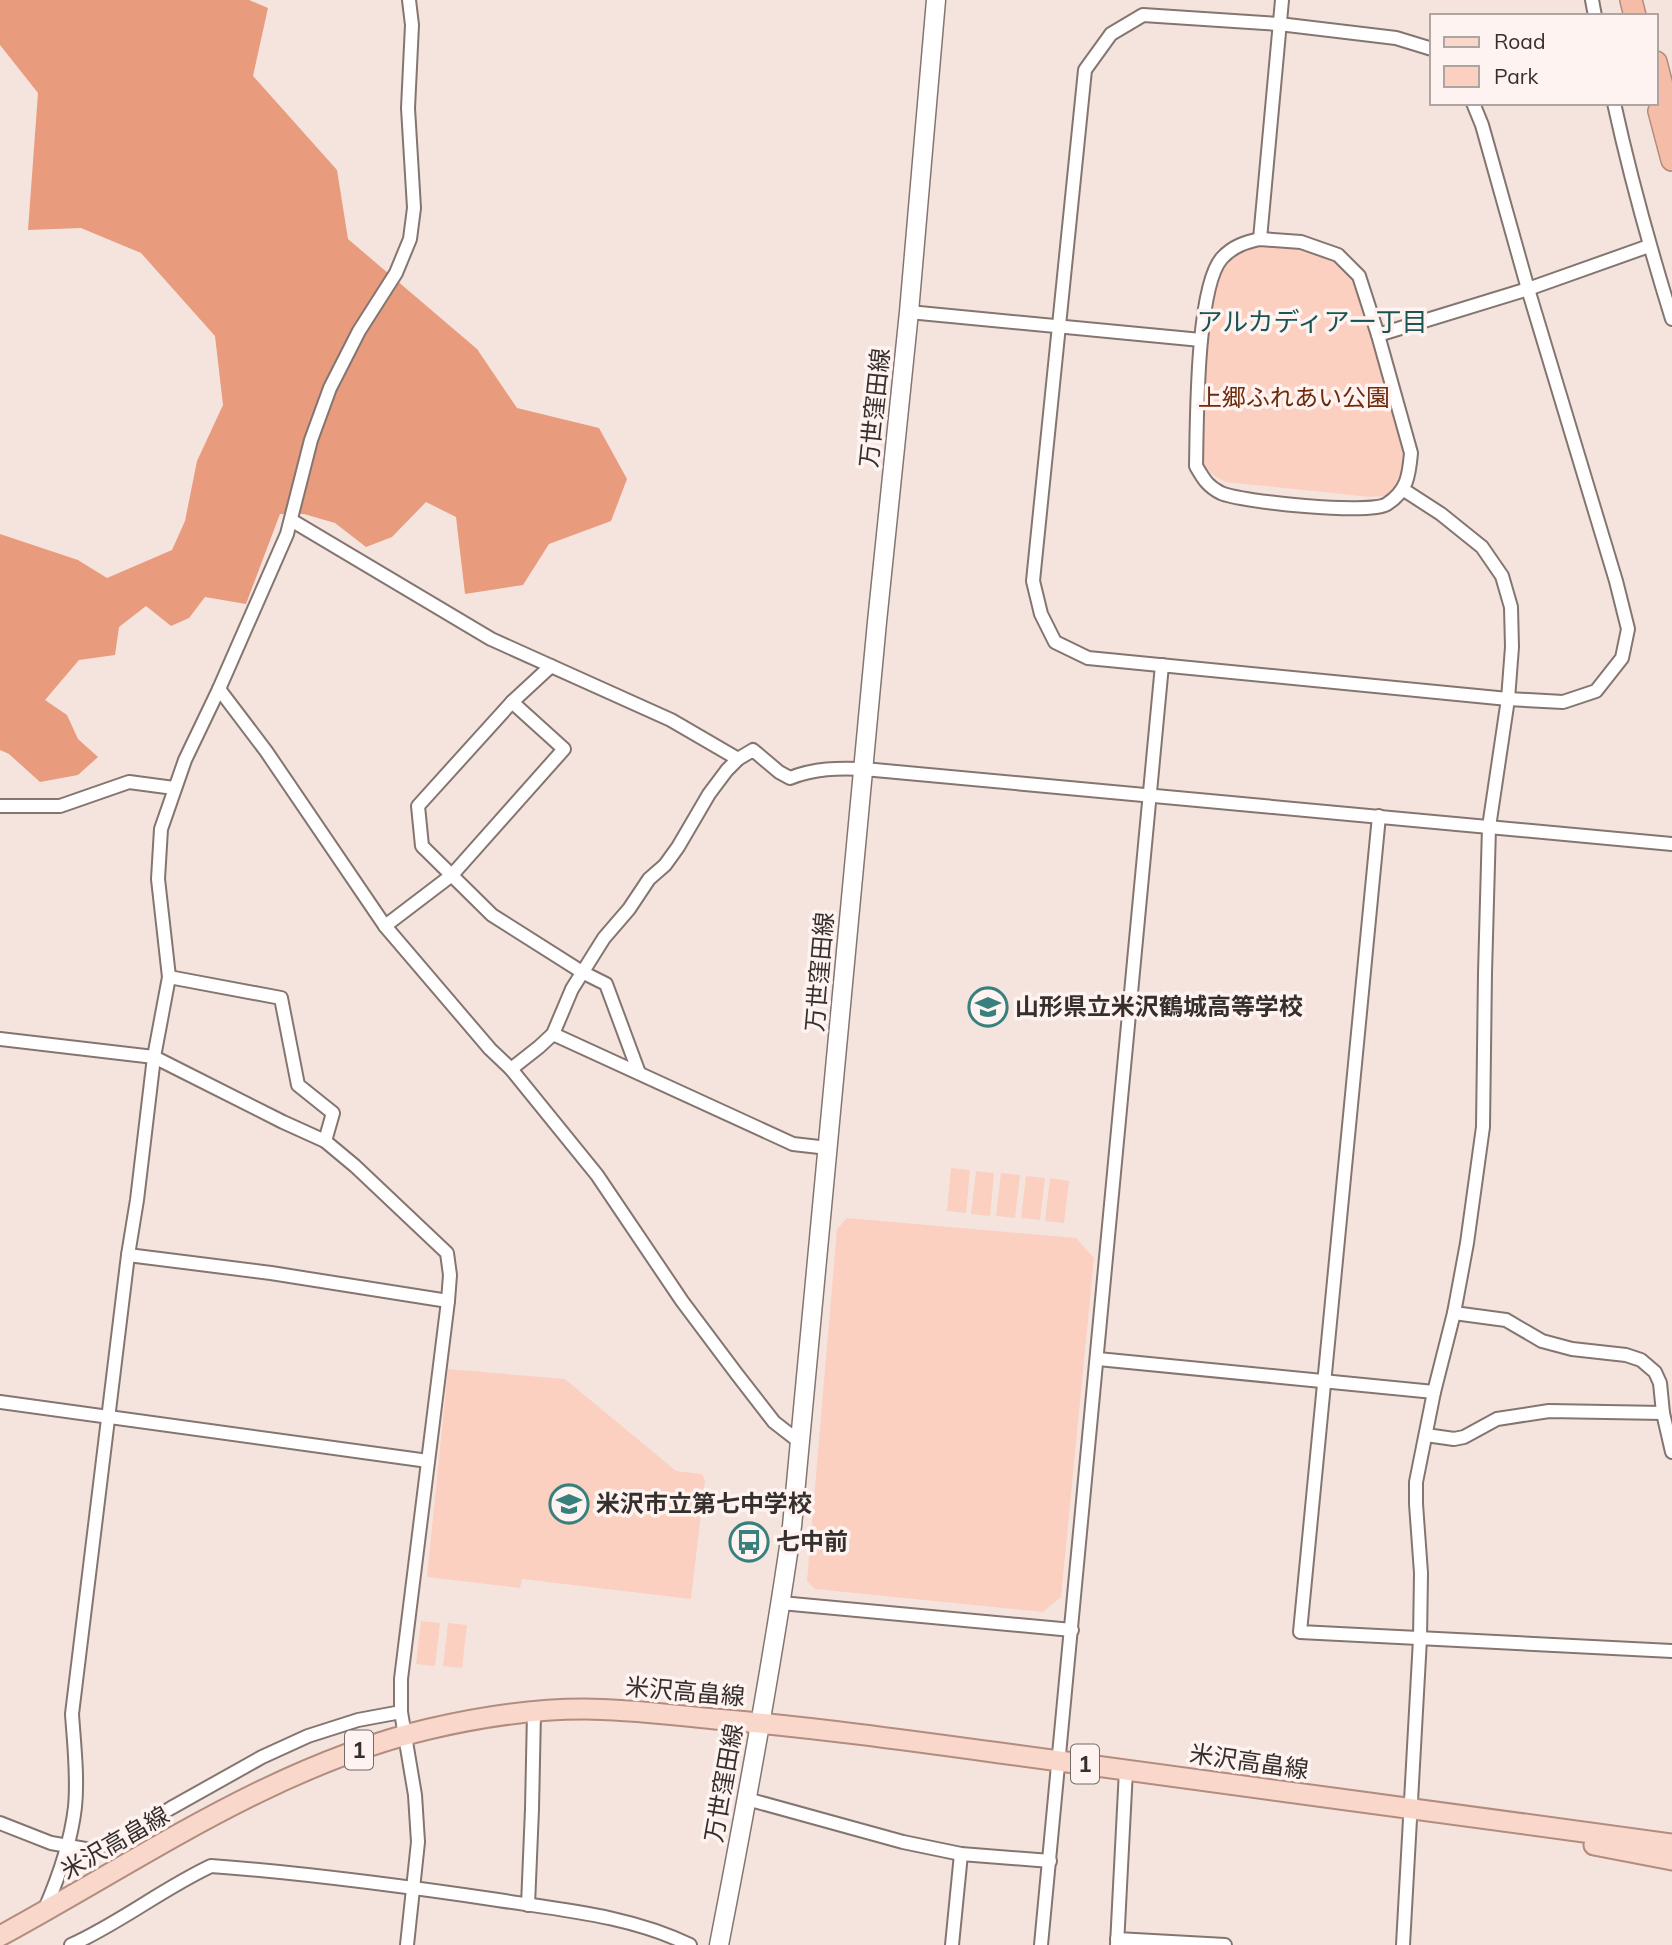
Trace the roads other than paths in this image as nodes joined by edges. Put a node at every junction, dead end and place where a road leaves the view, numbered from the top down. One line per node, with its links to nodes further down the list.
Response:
1 (409, 0): 21 (street)
2 (936, 0): 15 (main road, 万世窪田線)
3 (1282, 0): 4 (street)
4 (1279, 24): 5 (street); 12 (street); 17 (street)
5 (1430, 48)
6 (1658, 70): 10 (highway)
7 (1474, 105): 14 (street)
8 (1614, 105): 13 (street)
9 (1657, 105): 11 (highway)
10 (1672, 125)
11 (1672, 160)
12 (1261, 239): 18 (street); 19 (street)
13 (1650, 246): 14 (street); 16 (street)
14 (1528, 289): 18 (street); 25 (street)
15 (909, 312): 17 (street); 28 (main road, 万世窪田線)
16 (1672, 319)
17 (1059, 325): 19 (street); 22 (street)
18 (1378, 335): 20 (street)
19 (1201, 340): 20 (street)
20 (1404, 489): 25 (street)
21 (291, 520): 23 (street); 24 (street)
22 (1162, 665): 25 (street); 30 (street)
23 (551, 666): 26 (street); 27 (street)
24 (219, 689): 29 (street); 36 (street)
25 (1508, 699): 33 (street)
26 (512, 702): 35 (street); 35 (street)
27 (738, 759): 28 (street); 37 (street)
28 (864, 769): 30 (street); 45 (main road, 万世窪田線)
29 (174, 788): 31 (street); 38 (street)
30 (1151, 796): 32 (street); 49 (street)
31 (0, 806)
32 (1378, 816): 33 (street); 50 (street)
33 (1489, 827): 34 (street); 48 (street)
34 (1672, 844)
35 (452, 875): 36 (street); 37 (street)
36 (385, 926): 42 (street)
37 (582, 972): 39 (street); 43 (street)
38 (169, 977): 41 (street); 44 (street)
39 (553, 1034): 42 (street); 43 (street)
40 (0, 1039): 41 (street)
41 (154, 1057): 44 (street); 46 (street)
42 (511, 1069): 57 (street)
43 (639, 1073): 45 (street)
44 (325, 1140): 47 (street)
45 (828, 1148): 57 (main road, 万世窪田線)
46 (128, 1255): 47 (street); 55 (street)
47 (448, 1301): 59 (street)
48 (1454, 1312): 51 (street); 52 (street)
49 (1098, 1359): 50 (street); 61 (street)
50 (1324, 1381): 52 (street); 62 (street)
51 (1666, 1382): 54 (street)
52 (1434, 1392): 56 (street)
53 (0, 1402): 55 (street)
54 (1663, 1413): 56 (street); 58 (street)
55 (109, 1418): 59 (street); 74 (street)
56 (1426, 1435): 62 (street)
57 (801, 1443): 60 (main road, 万世窪田線)
58 (1672, 1452)
59 (428, 1461): 64 (street)
60 (781, 1603): 61 (street); 66 (main road, 万世窪田線)
61 (1072, 1630): 68 (street)
62 (1420, 1639): 63 (street); 71 (street)
63 (1672, 1651)
64 (401, 1712): 67 (street); 74 (street)
65 (534, 1712): 66 (main road, 米沢高畠線 / 1); 67 (main road, 米沢高畠線 / 1); 79 (street)
66 (759, 1723): 68 (main road, 米沢高畠線 / 1); 70 (main road, 万世窪田線)
67 (405, 1735): 78 (street); 80 (main road, 米沢高畠線 / 1)
68 (1059, 1761): 69 (main road, 米沢高畠線 / 1); 76 (street)
69 (1126, 1770): 71 (main road, 米沢高畠線 / 1); 82 (street)
70 (747, 1799): 75 (street); 86 (main road, 万世窪田線)
71 (1411, 1810): 73 (main road, 米沢高畠線 / 1); 77 (main road, 米沢高畠線 / 1); 90 (street)
72 (0, 1822): 74 (street)
73 (1672, 1843)
74 (67, 1844): 80 (street)
75 (961, 1854): 76 (street); 87 (street)
76 (1050, 1860): 88 (street)
77 (1672, 1860)
78 (413, 1887): 79 (street); 83 (street); 84 (street)
79 (528, 1905): 85 (street)
80 (44, 1912): 81 (main road, 米沢高畠線 / 1)
81 (0, 1936)
82 (1117, 1942): 89 (street)
83 (72, 1945)
84 (407, 1945)
85 (690, 1945)
86 (719, 1945)
87 (952, 1945)
88 (1041, 1945)
89 (1225, 1945)
90 (1403, 1945)

